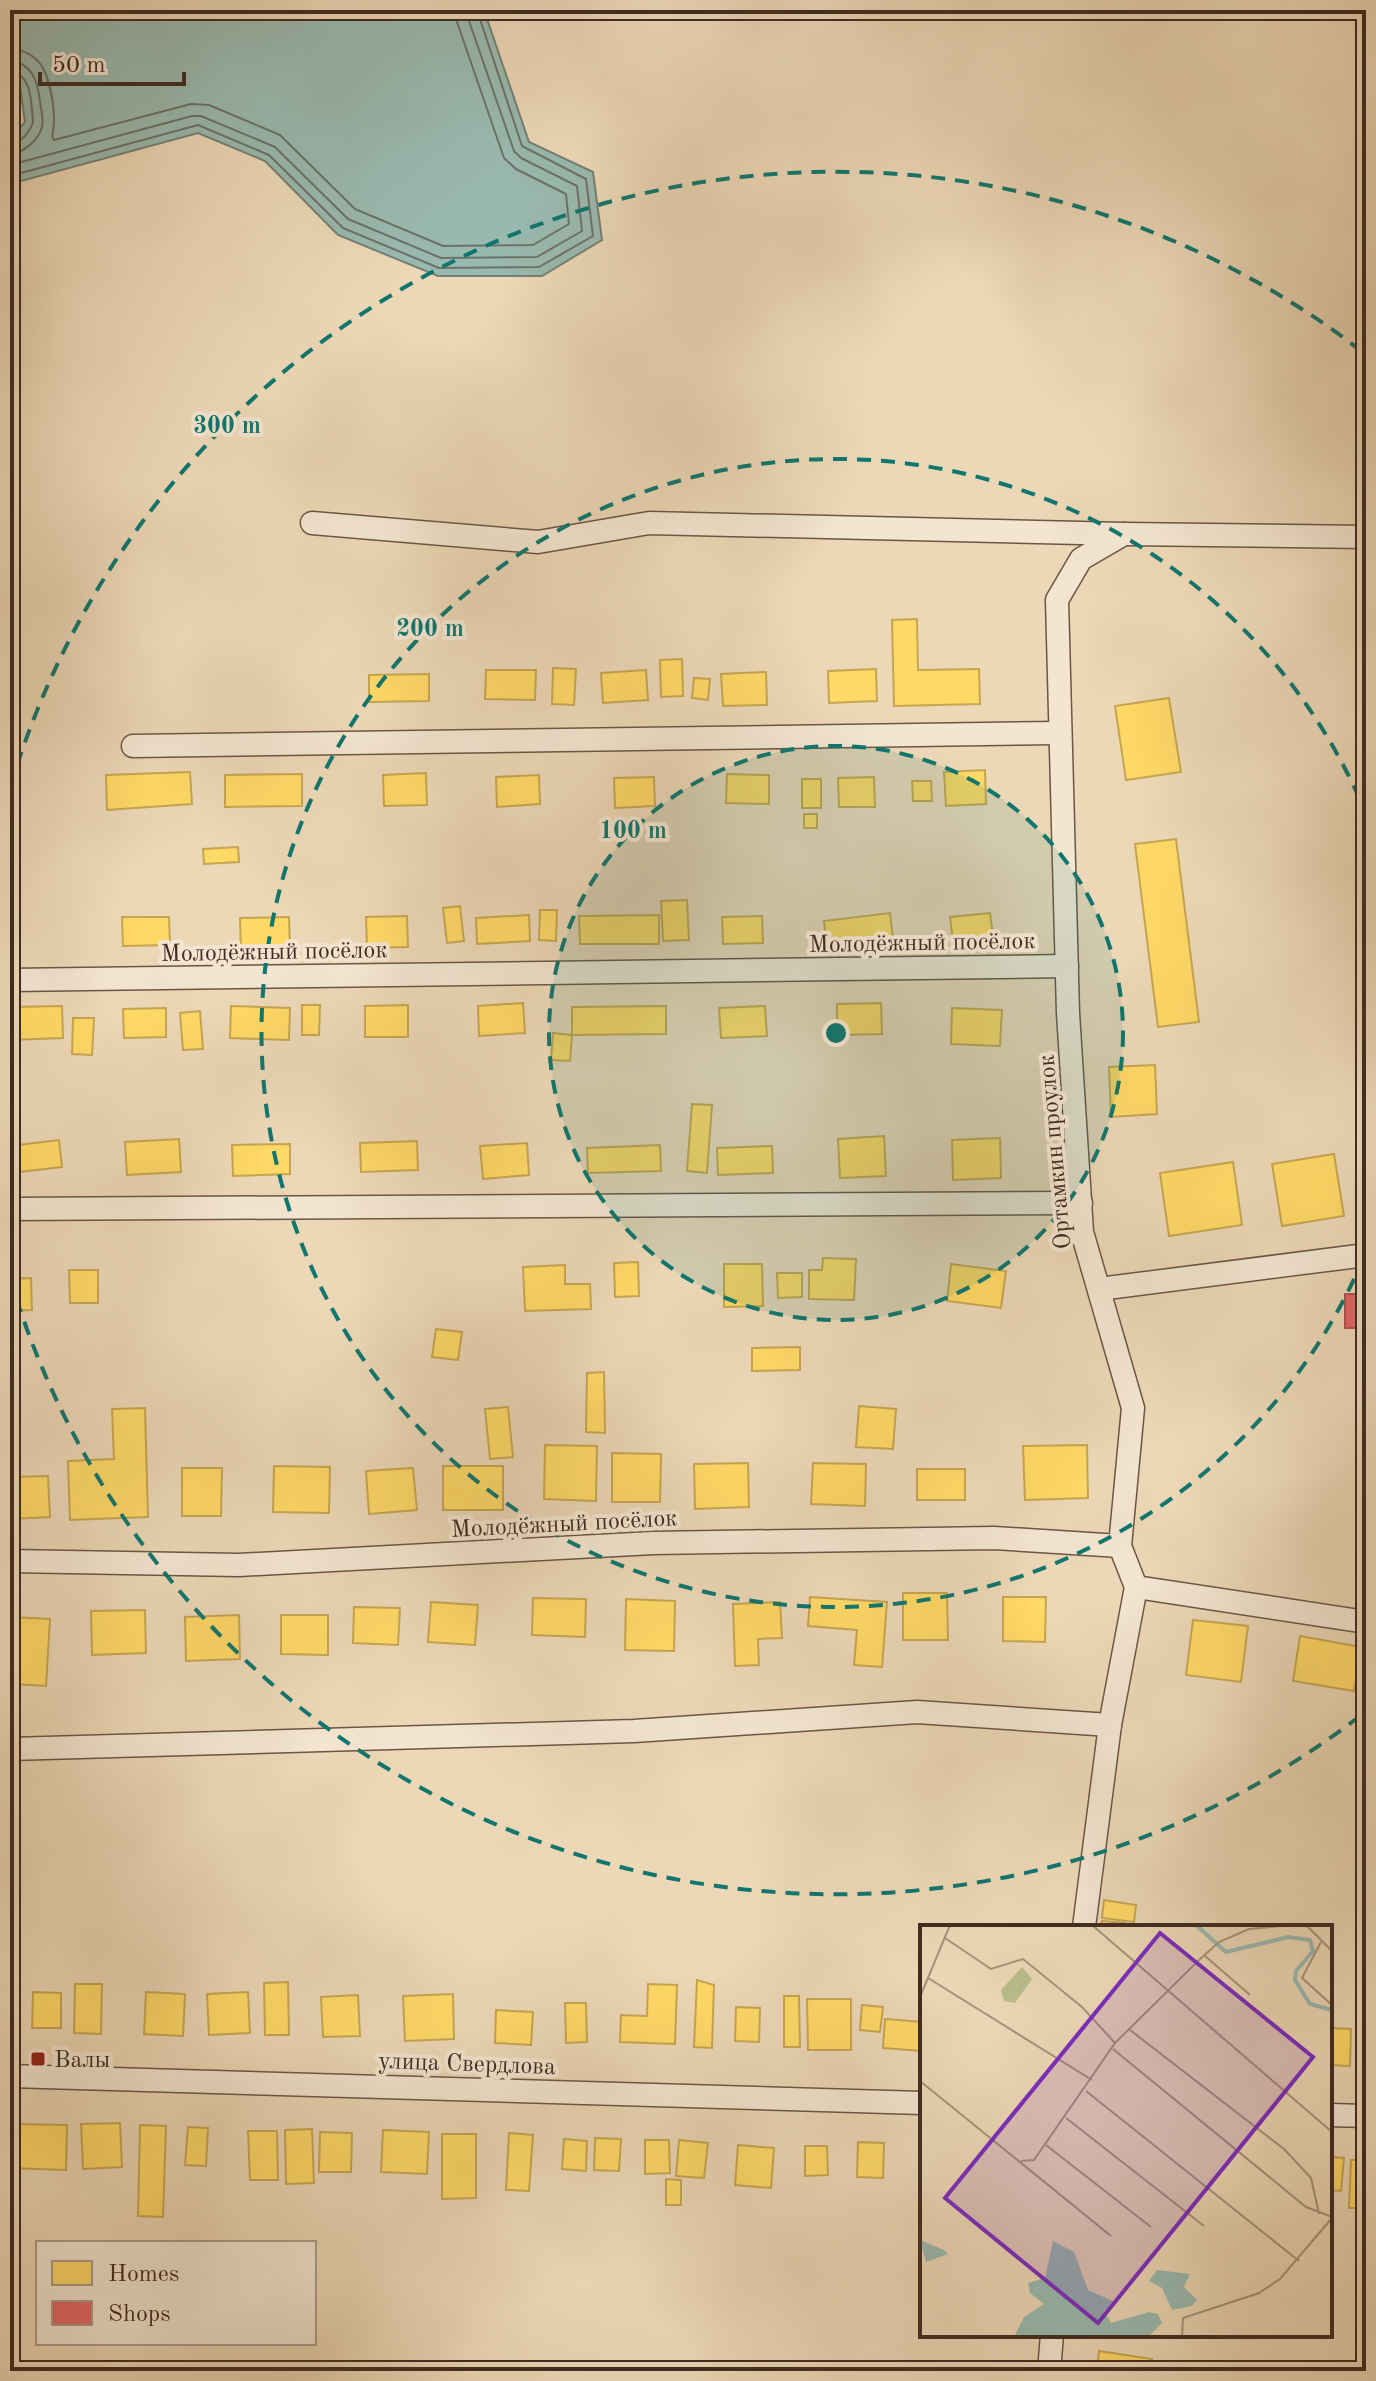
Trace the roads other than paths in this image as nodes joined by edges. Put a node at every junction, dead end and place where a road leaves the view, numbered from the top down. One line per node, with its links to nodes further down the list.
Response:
1 (312, 523): 2 (street)
2 (1124, 534): 3 (street); 4 (street, Ортамкин проулок)
3 (1366, 537)
4 (1060, 733): 5 (street); 6 (street, Ортамкин проулок)
5 (133, 746)
6 (1067, 966): 7 (street, Молодёжный посёлок); 8 (street, Ортамкин проулок)
7 (10, 980)
8 (1081, 1203): 9 (street); 11 (street, Ортамкин проулок)
9 (10, 1209)
10 (1366, 1255): 11 (street)
11 (1099, 1289): 12 (street, Ортамкин проулок)
12 (1120, 1546): 13 (street, Молодёжный посёлок); 14 (street, Ортамкин проулок)
13 (10, 1561)
14 (1136, 1587): 15 (street); 16 (street)
15 (1366, 1622)
16 (1110, 1725): 17 (street); 18 (street)
17 (10, 1749)
18 (1084, 1925)
19 (10, 2076): 20 (street, улица Свердлова)
20 (920, 2103)
21 (1332, 2115): 22 (street)
22 (1366, 2116)
23 (1052, 2337): 24 (street)
24 (1049, 2371)

